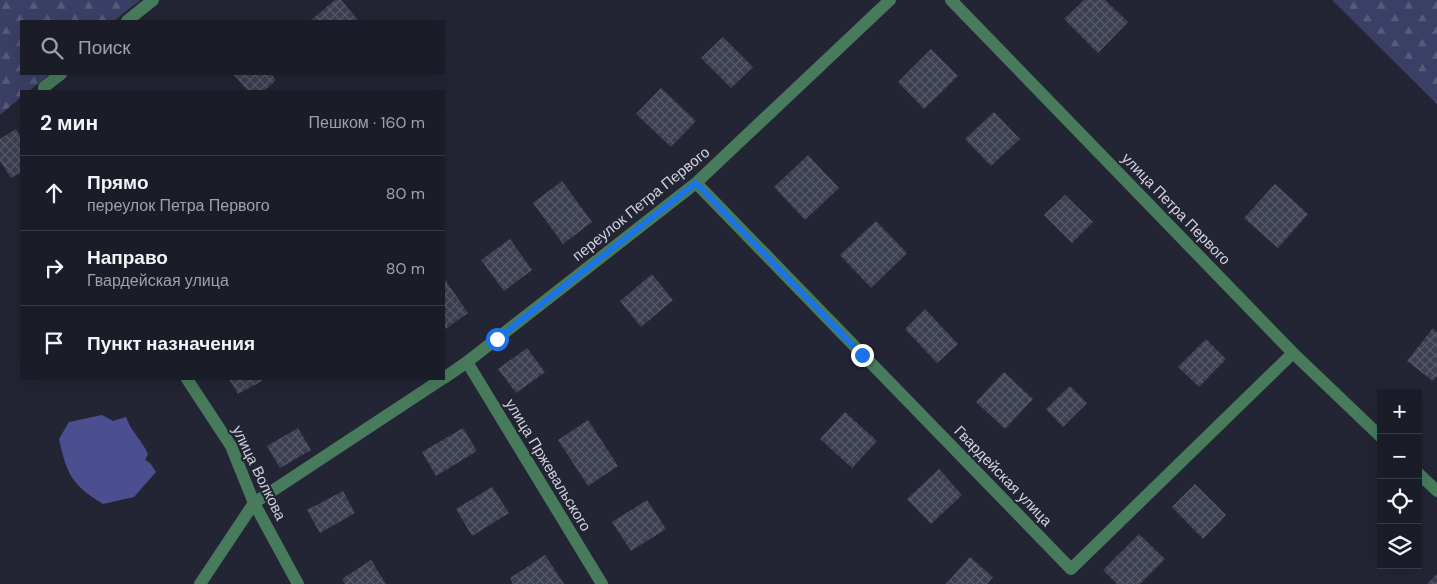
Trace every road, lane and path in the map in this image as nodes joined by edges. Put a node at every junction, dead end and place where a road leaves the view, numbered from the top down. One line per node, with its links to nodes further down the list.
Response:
1 (153, 0): 4 (street)
2 (890, 0): 7 (street, переулок Петра Первого)
3 (951, 0): 8 (street, улица Петра Первого)
4 (128, 20)
5 (60, 75): 6 (street)
6 (44, 90)
7 (696, 183): 8 (street, Гвардейская улица); 9 (street, переулок Петра Первого)
8 (1293, 353): 13 (street, улица Петра Первого)
9 (467, 362): 10 (street, переулок Петра Первого); 19 (street, улица Пржевальского)
10 (445, 377)
11 (188, 380): 16 (street, улица Волкова)
12 (440, 380): 16 (street, переулок Петра Первого)
13 (1378, 434)
14 (1422, 477): 15 (street)
15 (1437, 491)
16 (254, 503): 17 (street); 18 (street, улица Волкова)
17 (200, 584)
18 (298, 584)
19 (602, 584)

